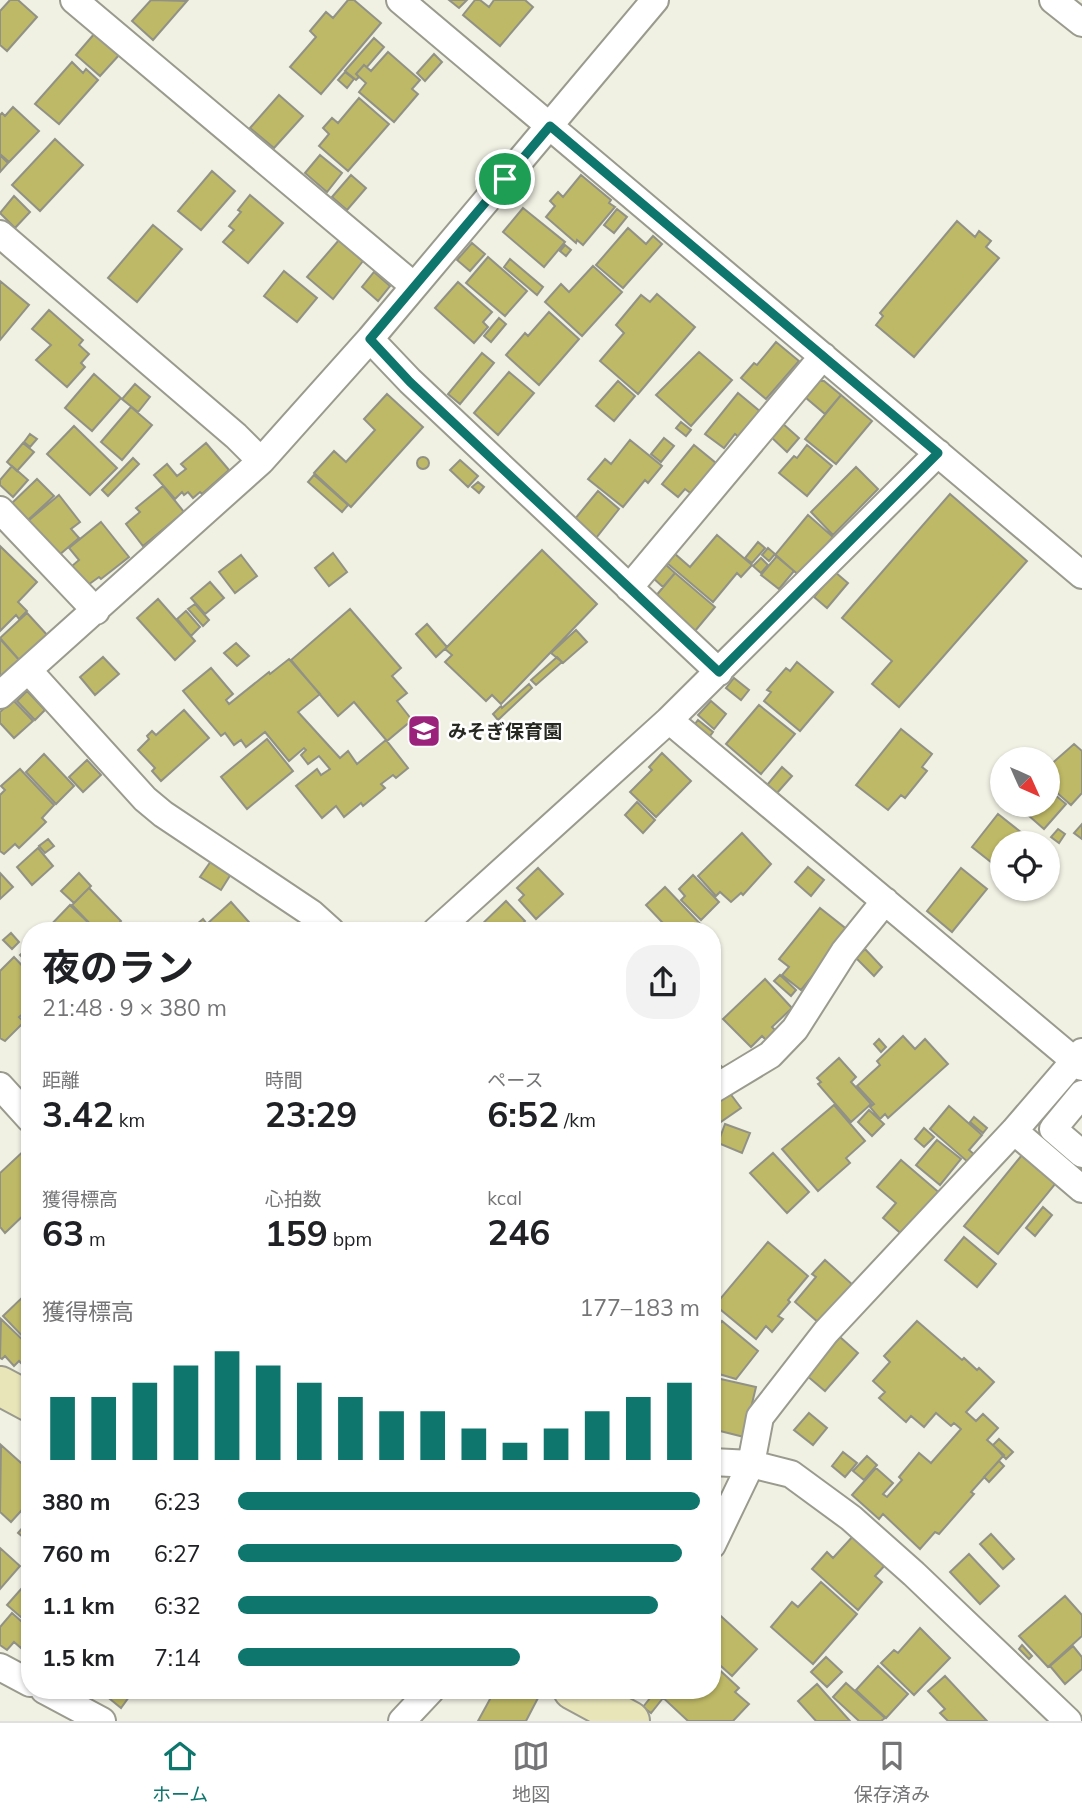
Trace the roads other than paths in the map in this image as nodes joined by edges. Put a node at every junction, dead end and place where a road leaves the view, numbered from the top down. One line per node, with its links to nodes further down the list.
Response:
1 (74, 0): 8 (street)
2 (400, 0): 6 (street)
3 (655, 0): 6 (street)
4 (1053, 0): 5 (street)
5 (1082, 23)
6 (550, 126): 8 (street); 10 (street)
7 (0, 234): 12 (street)
8 (414, 286): 9 (street)
9 (370, 339): 12 (street); 15 (street)
10 (823, 356): 11 (street); 15 (street)
11 (938, 453): 14 (street); 18 (street)
12 (261, 461): 16 (street)
13 (0, 510): 16 (street)
14 (1082, 575)
15 (629, 588): 18 (street)
16 (96, 611): 17 (street)
17 (28, 670): 19 (street); 22 (street)
18 (719, 672): 20 (street)
19 (0, 695)
20 (669, 720): 21 (street); 23 (street)
21 (885, 901): 24 (street); 25 (street)
22 (321, 922)
23 (446, 922)
24 (1080, 1060): 29 (street)
25 (721, 1084)
26 (0, 1086): 28 (street)
27 (1082, 1094): 30 (street)
28 (21, 1108)
29 (1014, 1131): 31 (street); 35 (street)
30 (1082, 1154)
31 (1082, 1189)
32 (0, 1386): 33 (street)
33 (21, 1397)
34 (721, 1462): 35 (street)
35 (751, 1464): 36 (street); 45 (street)
36 (721, 1526)
37 (0, 1667): 38 (street)
38 (21, 1678)
39 (61, 1699): 42 (street)
40 (423, 1699): 43 (street)
41 (596, 1699): 44 (street)
42 (102, 1721)
43 (402, 1721)
44 (630, 1721)
45 (1068, 1721)

